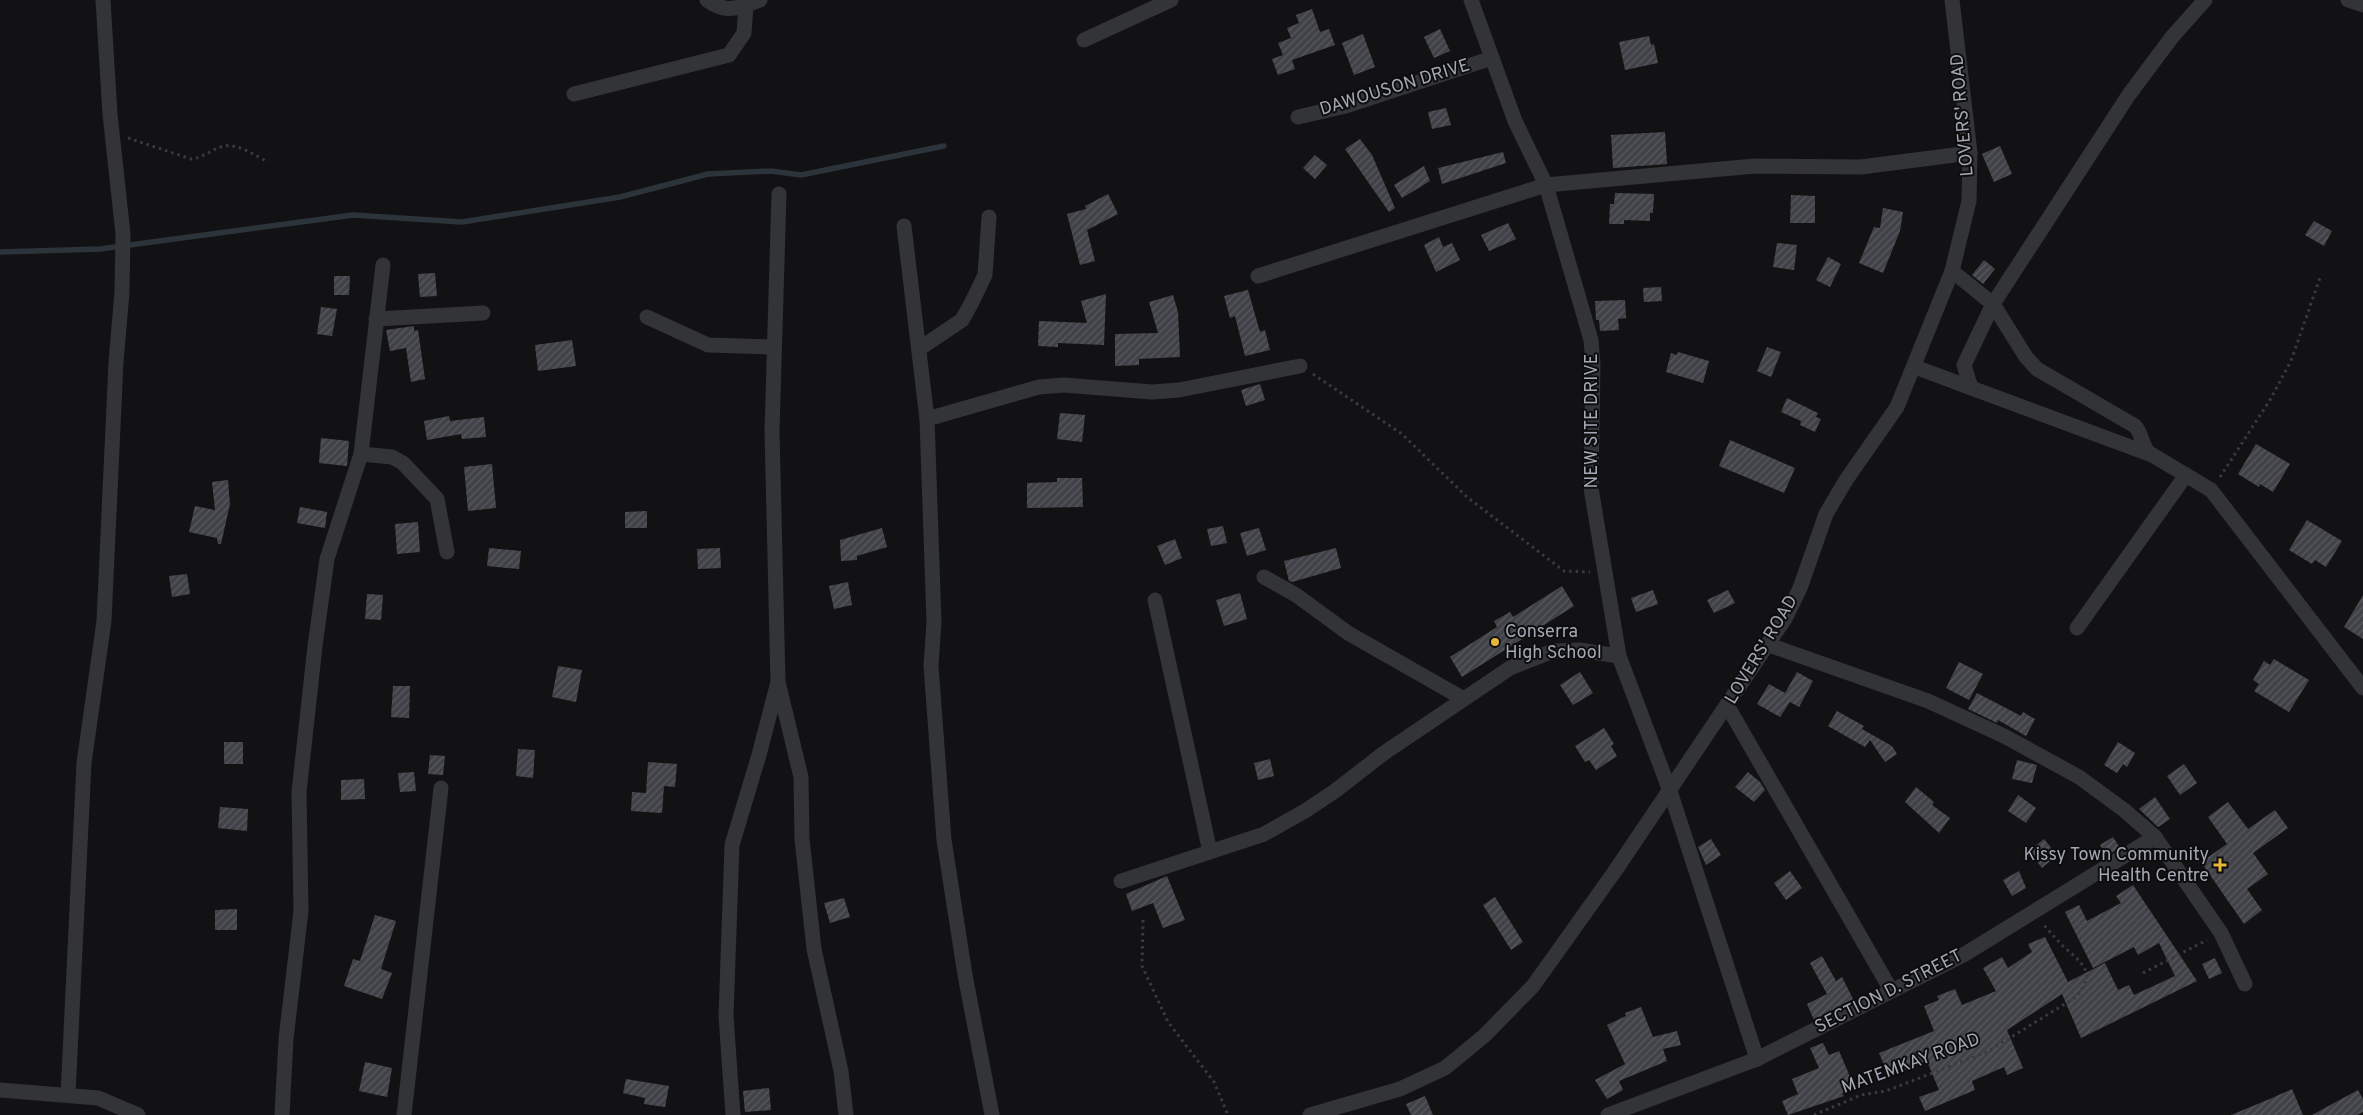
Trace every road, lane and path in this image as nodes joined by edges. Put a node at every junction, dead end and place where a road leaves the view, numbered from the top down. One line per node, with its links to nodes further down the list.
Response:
1 (103, 0): 14 (street)
2 (707, 0): 8 (street)
3 (1171, 0): 10 (street)
4 (1471, 0): 11 (street, NEW SITE DRIVE)
5 (1952, 0): 15 (street, LOVERS' ROAD)
6 (2205, 0): 25 (street)
7 (2348, 0): 9 (street)
8 (753, 3): 12 (street)
9 (2363, 5)
10 (1084, 40)
11 (1492, 58): 13 (street, DAWOUSON DRIVE); 17 (street, NEW SITE DRIVE)
12 (574, 94)
13 (1298, 117)
14 (113, 132): 16 (path); 63 (street)
15 (1970, 153): 17 (street); 22 (street, LOVERS' ROAD)
16 (268, 162)
17 (1546, 185): 24 (street); 40 (street, NEW SITE DRIVE)
18 (779, 194): 29 (street)
19 (989, 217): 30 (street)
20 (904, 226): 30 (street)
21 (383, 265): 28 (street)
22 (1952, 271): 25 (street); 32 (street, LOVERS' ROAD)
23 (2321, 275): 38 (path)
24 (1258, 276)
25 (1993, 304): 33 (street); 36 (street)
26 (483, 313): 28 (street)
27 (646, 316): 29 (street)
28 (376, 319): 35 (street)
29 (774, 347): 46 (street)
30 (919, 349): 34 (street)
31 (1300, 366): 34 (street); 40 (path)
32 (1914, 367): 33 (street); 44 (street, LOVERS' ROAD)
33 (1971, 388): 36 (street)
34 (927, 419): 69 (street)
35 (361, 454): 39 (street); 65 (street)
36 (2155, 457): 37 (street)
37 (2186, 475): 38 (street); 43 (street)
38 (2211, 490): 47 (street)
39 (448, 552)
40 (1603, 569): 45 (street, NEW SITE DRIVE)
41 (1264, 577): 48 (street)
42 (1155, 600): 53 (street)
43 (2077, 628)
44 (1769, 645): 49 (street, LOVERS' ROAD); 52 (street)
45 (1619, 656): 48 (street); 51 (street, NEW SITE DRIVE)
46 (778, 682): 67 (street); 68 (street)
47 (2363, 688)
48 (1462, 698): 53 (street)
49 (1728, 707): 51 (street, LOVERS' ROAD); 60 (street)
50 (441, 788): 66 (street)
51 (1670, 791): 61 (street, NEW SITE DRIVE); 71 (street, LOVERS' ROAD)
52 (2155, 837): 55 (street, SECTION D. STREET); 57 (street)
53 (1210, 852): 54 (street)
54 (1121, 881)
55 (2033, 914): 60 (street, SECTION D. STREET); 73 (path, MATEMKAY ROAD)
56 (1143, 920): 70 (path)
57 (2221, 933): 58 (path); 59 (street)
58 (2143, 973)
59 (2245, 984)
60 (1891, 990): 61 (street, SECTION D. STREET)
61 (1756, 1059): 72 (street, SECTION D. STREET)
62 (0, 1090): 63 (street)
63 (68, 1095): 64 (street)
64 (138, 1115)
65 (282, 1115)
66 (404, 1115)
67 (733, 1115)
68 (846, 1115)
69 (992, 1115)
70 (1228, 1115)
71 (1310, 1115)
72 (1608, 1115)
73 (1814, 1115)

